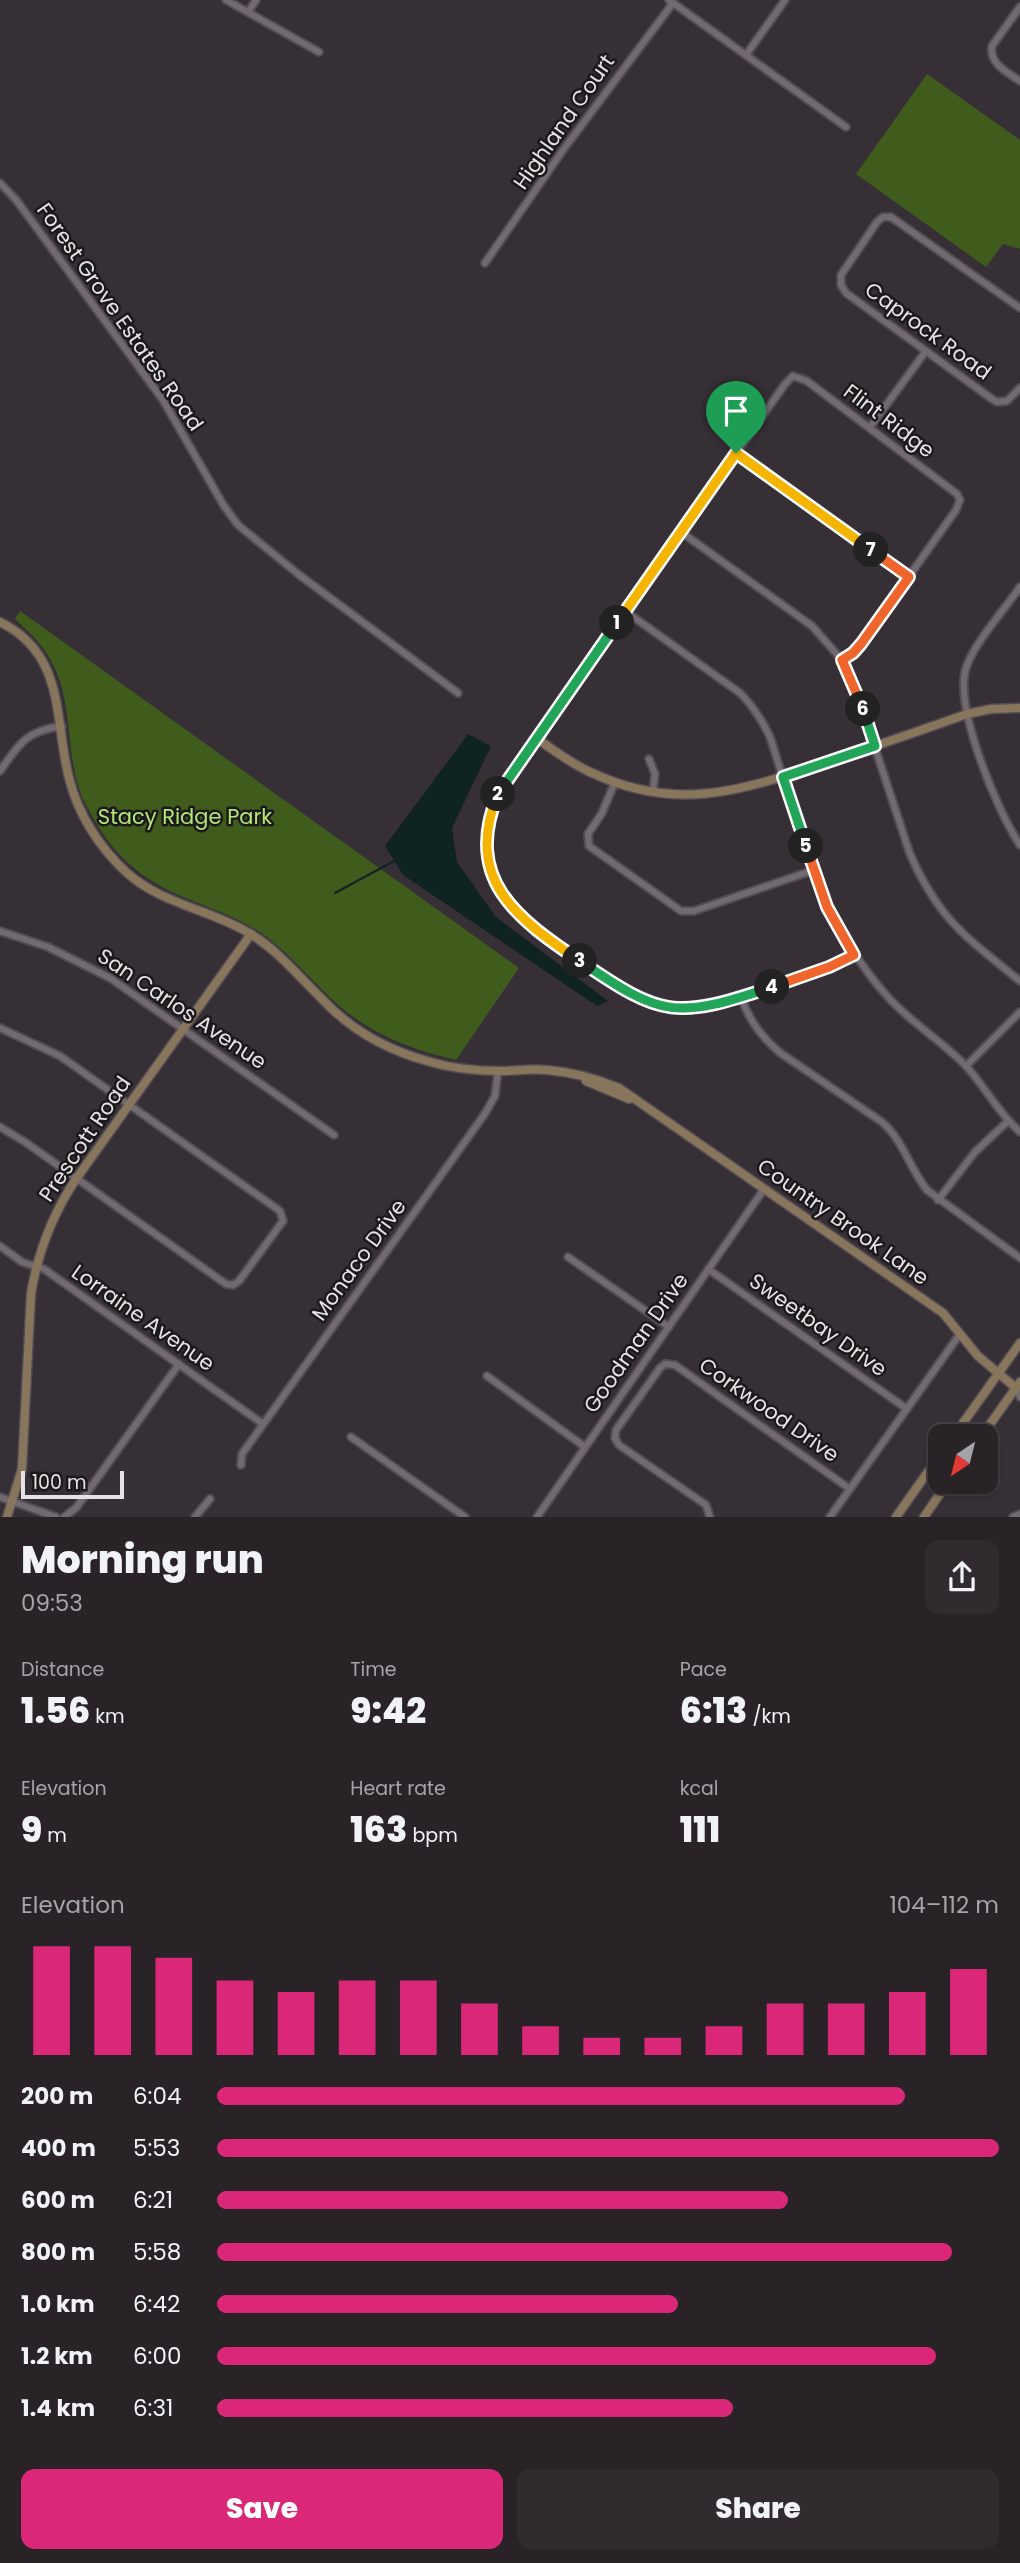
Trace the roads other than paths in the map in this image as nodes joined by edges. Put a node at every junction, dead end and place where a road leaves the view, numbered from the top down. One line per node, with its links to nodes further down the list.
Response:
1 (226, 0): 6 (street)
2 (256, 0): 6 (street)
3 (785, 0): 8 (street)
4 (671, 2): 8 (street); 12 (street, Highland Court)
5 (1020, 6): 9 (street)
6 (248, 12): 7 (street)
7 (319, 52)
8 (746, 55): 10 (street)
9 (1020, 81)
10 (846, 127)
11 (0, 183): 24 (street, Forest Grove Estates Road)
12 (485, 263)
13 (1020, 308): 14 (street, Caprock Road)
14 (926, 351): 15 (street, Caprock Road); 16 (street)
15 (1020, 388)
16 (870, 427): 17 (street, Flint Ridge); 19 (street, Flint Ridge)
17 (736, 453): 18 (street); 19 (street)
18 (681, 532): 21 (street); 23 (street)
19 (909, 577): 23 (street)
20 (1020, 587): 26 (street)
21 (625, 611): 28 (street); 32 (street)
22 (0, 622): 27 (street, Country Brook Lane)
23 (842, 660): 29 (street)
24 (458, 693)
25 (1020, 708): 26 (street)
26 (967, 714): 29 (street); 35 (street)
27 (62, 726): 31 (street); 38 (street, Country Brook Lane)
28 (536, 738): 33 (street); 41 (street)
29 (875, 746): 32 (street); 40 (street)
30 (649, 759): 34 (street)
31 (0, 771)
32 (783, 777): 34 (street); 36 (street)
33 (615, 782): 34 (street); 36 (street)
34 (653, 792)
35 (1020, 845)
36 (814, 870): 39 (street)
37 (0, 931): 44 (street, San Carlos Avenue)
38 (251, 934): 44 (street, Prescott Road); 46 (street, Country Brook Lane)
39 (854, 955): 41 (street); 45 (street)
40 (1020, 981)
41 (741, 997): 54 (street)
42 (1020, 1012): 45 (street)
43 (0, 1028): 47 (street)
44 (184, 1029): 47 (street, Prescott Road); 51 (street, San Carlos Avenue)
45 (966, 1066): 48 (street)
46 (498, 1071): 53 (street, Country Brook Lane); 69 (street, Monaco Drive)
47 (130, 1104): 52 (street, Prescott Road); 52 (street)
48 (1008, 1122): 50 (street); 54 (street)
49 (0, 1128): 52 (street)
50 (1020, 1132)
51 (334, 1135)
52 (76, 1178): 58 (street, Prescott Road)
53 (764, 1189): 59 (street, Goodman Drive); 61 (street, Country Brook Lane)
54 (938, 1200): 57 (street)
55 (0, 1246): 58 (street, Lorraine Avenue)
56 (568, 1257): 60 (street)
57 (1020, 1258)
58 (36, 1266): 63 (street, Lorraine Avenue); 80 (street, Prescott Road)
59 (708, 1269): 60 (street, Goodman Drive); 68 (street, Sweetbay Drive)
60 (669, 1326): 73 (street, Goodman Drive)
61 (960, 1334): 64 (street, Country Brook Lane); 68 (street)
62 (1020, 1343): 64 (street)
63 (179, 1364): 69 (street, Lorraine Avenue); 85 (street)
64 (998, 1373): 66 (street, Country Brook Lane); 70 (street)
65 (487, 1376): 73 (street)
66 (1019, 1386): 67 (street, Country Brook Lane); 71 (street)
67 (1020, 1397)
68 (907, 1409): 76 (street)
69 (263, 1424): 74 (street, Monaco Drive)
70 (962, 1424)
71 (991, 1424)
72 (351, 1437): 87 (street)
73 (585, 1447): 82 (street, Goodman Drive)
74 (241, 1465)
75 (928, 1472): 90 (street)
76 (850, 1489): 88 (street, Corkwood Drive); 89 (street)
77 (940, 1494): 91 (street)
78 (0, 1497): 80 (street)
79 (210, 1499): 86 (street)
80 (13, 1502): 83 (street, Prescott Road); 84 (street)
81 (1020, 1514): 92 (street)
82 (540, 1515)
83 (7, 1517)
84 (56, 1517)
85 (64, 1517)
86 (195, 1517)
87 (465, 1517)
88 (710, 1517)
89 (830, 1517)
90 (896, 1517)
91 (924, 1517)
92 (1013, 1517)

